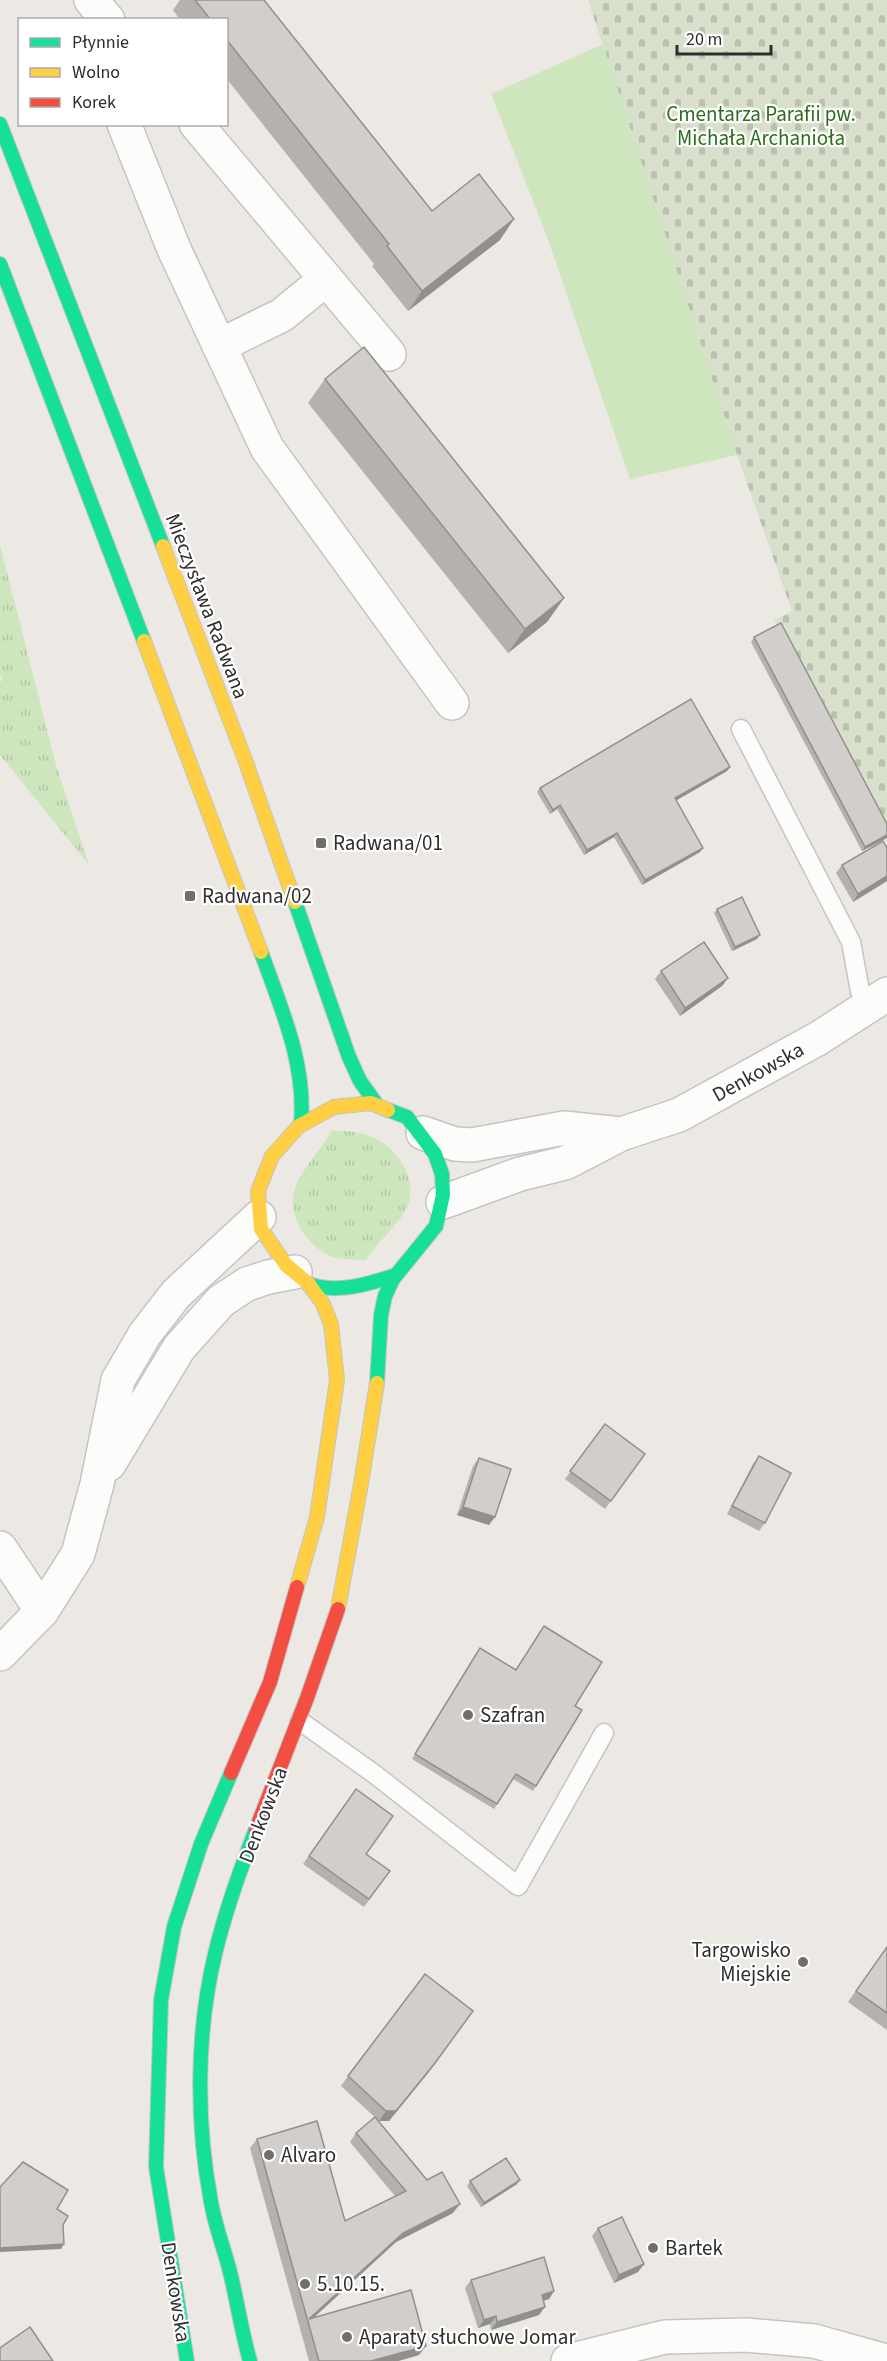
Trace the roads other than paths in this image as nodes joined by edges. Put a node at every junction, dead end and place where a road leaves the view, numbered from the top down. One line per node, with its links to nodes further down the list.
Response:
1 (89, 0): 2 (street); 3 (street)
2 (93, 18)
3 (106, 18)
4 (0, 124): 14 (main road, Mieczysława Radwana)
5 (125, 126): 9 (street)
6 (198, 126): 8 (street)
7 (0, 264): 15 (main road)
8 (326, 279): 9 (street); 10 (street)
9 (219, 346): 11 (street)
10 (389, 354)
11 (452, 703)
12 (741, 729): 13 (lane)
13 (878, 1001): 17 (street, Denkowska)
14 (375, 1102): 15 (main road); 16 (main road)
15 (301, 1123): 19 (main road)
16 (423, 1133): 17 (street, Denkowska); 18 (main road)
17 (621, 1134): 18 (street, Denkowska)
18 (443, 1202): 20 (main road)
19 (259, 1217): 21 (main road); 22 (street)
20 (396, 1275): 21 (main road); 26 (main road, Denkowska)
21 (302, 1279): 22 (street); 28 (main road, Denkowska)
22 (97, 1484): 24 (street)
23 (0, 1548): 24 (street)
24 (42, 1611): 25 (street)
25 (0, 1654)
26 (300, 1721): 27 (lane); 29 (main road, Denkowska)
27 (604, 1733)
28 (187, 2361)
29 (250, 2361)
30 (568, 2361): 31 (street)
31 (886, 2361)

